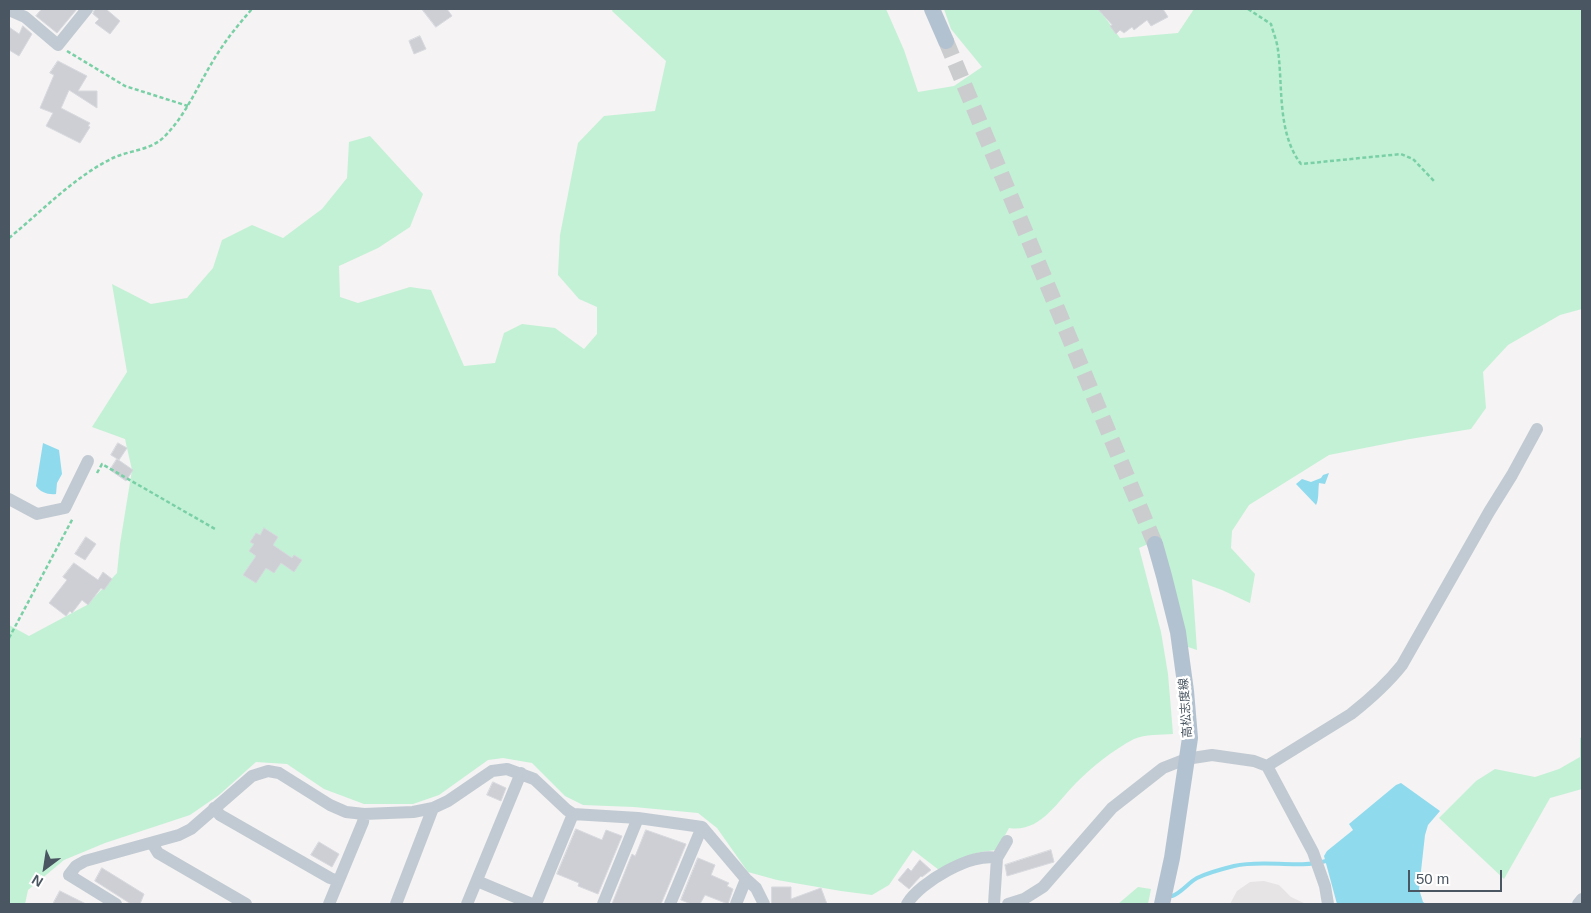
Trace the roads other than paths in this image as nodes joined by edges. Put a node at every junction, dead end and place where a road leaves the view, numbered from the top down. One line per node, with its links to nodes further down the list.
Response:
1 (87, 9): 3 (street)
2 (932, 9): 4 (main road)
3 (9, 10)
4 (946, 41)
5 (1537, 429): 10 (street)
6 (88, 461): 7 (street)
7 (9, 500)
8 (1155, 544): 9 (main road, 高松志度線)
9 (1186, 759): 10 (street); 38 (street); 39 (main road, 高松志度線)
10 (1267, 766): 40 (street)
11 (521, 773): 13 (street); 15 (street); 23 (street)
12 (214, 808): 14 (street); 19 (street); 22 (street)
13 (433, 808): 14 (street); 28 (street)
14 (364, 814): 22 (street)
15 (573, 814): 16 (street); 31 (street)
16 (638, 818): 17 (street); 32 (street)
17 (702, 826): 21 (street); 33 (street)
18 (1007, 841): 20 (street)
19 (152, 843): 25 (street); 26 (street)
20 (998, 858): 36 (street); 37 (street)
21 (746, 879): 34 (street); 35 (street)
22 (338, 881): 27 (street)
23 (477, 881): 29 (street); 30 (street)
24 (1582, 899): 41 (street)
25 (116, 904)
26 (246, 904)
27 (329, 904)
28 (396, 904)
29 (467, 904)
30 (532, 904)
31 (536, 904)
32 (603, 904)
33 (670, 904)
34 (736, 904)
35 (764, 904)
36 (907, 904)
37 (994, 904)
38 (1008, 904)
39 (1162, 904)
40 (1328, 904)
41 (1578, 904)

